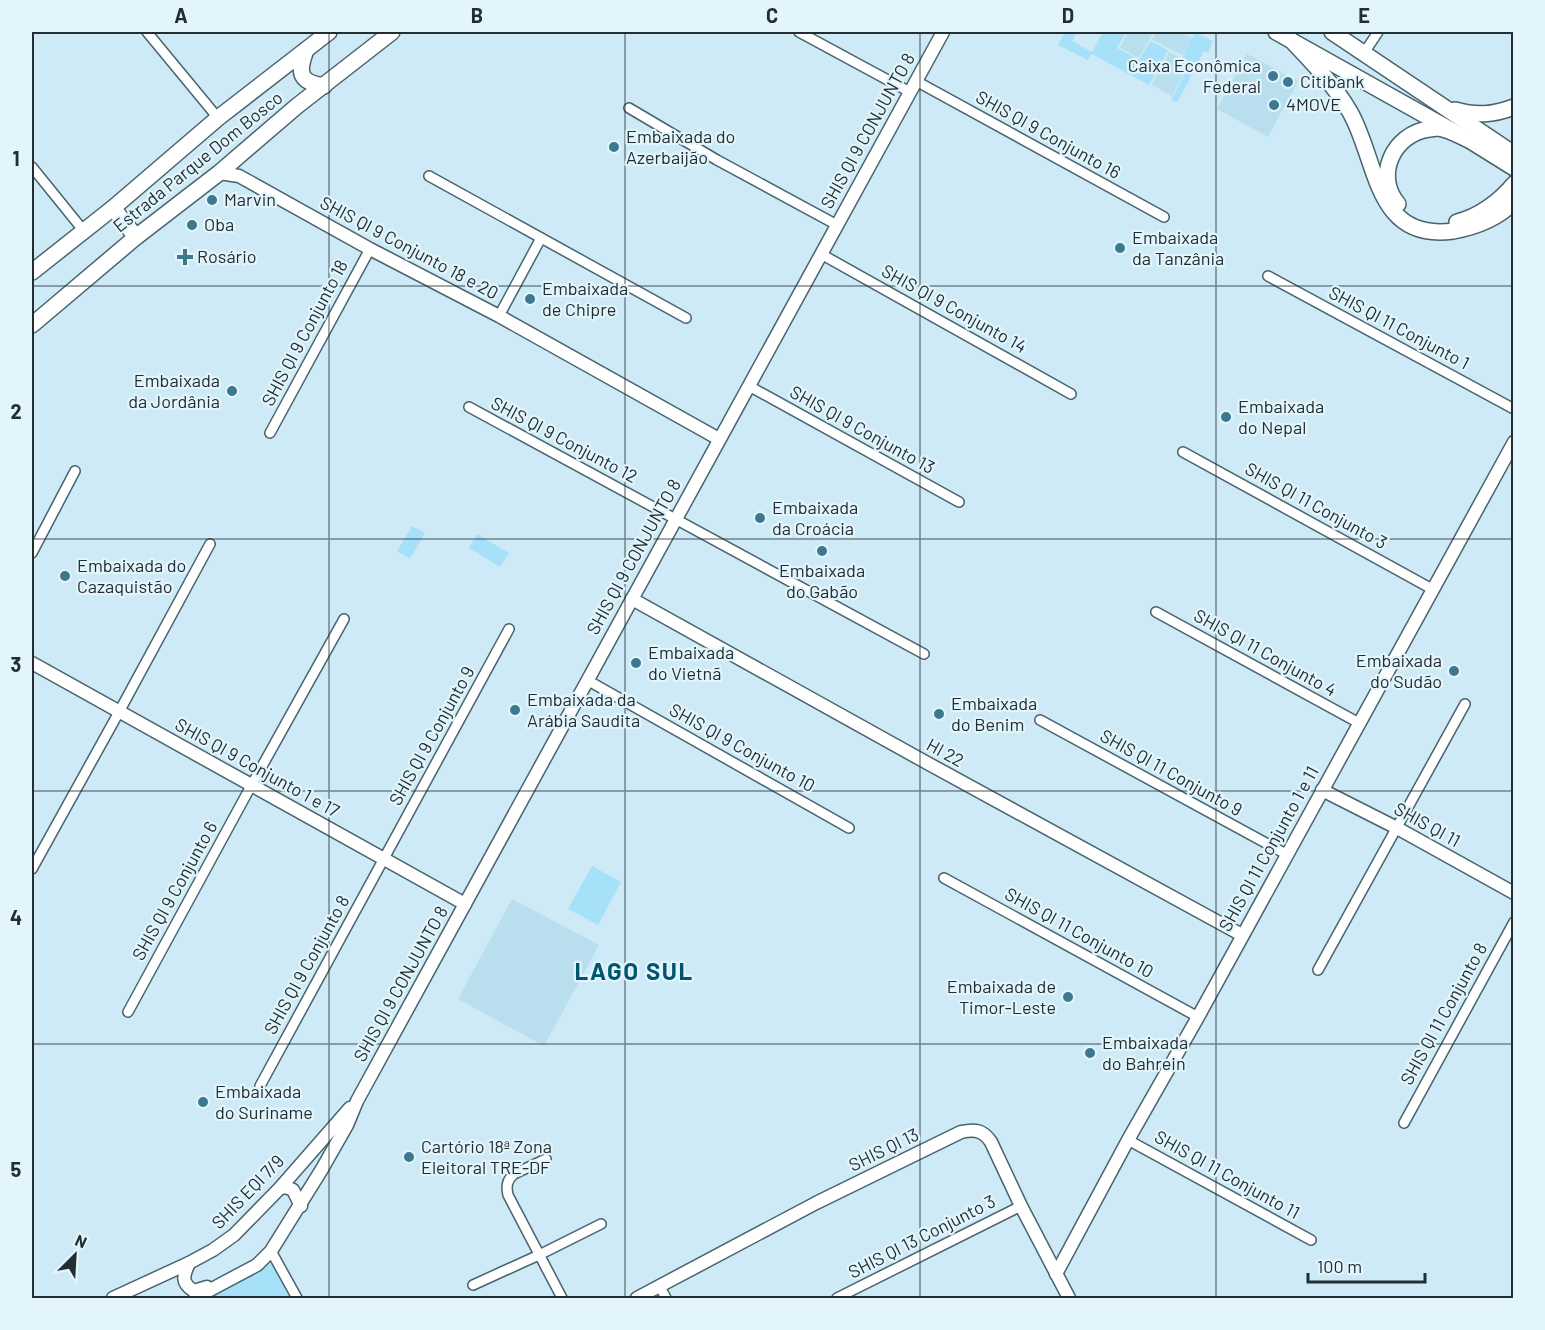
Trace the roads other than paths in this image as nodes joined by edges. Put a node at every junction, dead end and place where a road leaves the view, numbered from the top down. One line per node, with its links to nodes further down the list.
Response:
1 (147, 32): 19 (street)
2 (329, 32): 10 (main road, Estrada Parque Dom Bosco)
3 (392, 32): 13 (main road, Estrada Parque Dom Bosco)
4 (799, 32): 14 (street, SHIS QI 9 Conjunto 16)
5 (943, 32): 14 (street, SHIS QI 9 CONJUNTO 8)
6 (1276, 32): 9 (main road)
7 (1332, 32): 11 (main road)
8 (1378, 32): 11 (street)
9 (1292, 41): 20 (main road); 28 (main road)
10 (306, 50): 12 (main road, Estrada Parque Dom Bosco); 13 (main road)
11 (1364, 53): 15 (main road)
12 (278, 72): 16 (main road); 19 (main road, Estrada Parque Dom Bosco)
13 (324, 86): 16 (main road, Estrada Parque Dom Bosco)
14 (913, 87): 30 (street, SHIS QI 9 Conjunto 16); 31 (street, SHIS QI 9 CONJUNTO 8)
15 (1436, 102): 17 (main road); 22 (main road)
16 (297, 106): 21 (main road, Estrada Parque Dom Bosco)
17 (1514, 107)
18 (629, 108): 31 (street)
19 (218, 118): 29 (main road, Estrada Parque Dom Bosco)
20 (1469, 140): 22 (main road); 27 (main road)
21 (236, 158): 24 (main road, Estrada Parque Dom Bosco); 25 (street)
22 (1512, 163)
23 (32, 167): 32 (street)
24 (219, 173): 25 (street, SHIS QI 9 Conjunto 18 e 20); 33 (main road, Estrada Parque Dom Bosco)
25 (239, 176): 35 (street, SHIS QI 9 Conjunto 18 e 20)
26 (429, 176): 34 (street)
27 (1514, 184)
28 (1514, 202)
29 (113, 208): 32 (main road, Estrada Parque Dom Bosco); 33 (main road)
30 (1164, 217)
31 (837, 225): 36 (street, SHIS QI 9 CONJUNTO 8)
32 (83, 230): 37 (main road, Estrada Parque Dom Bosco)
33 (136, 237): 41 (main road, Estrada Parque Dom Bosco)
34 (541, 238): 39 (street); 40 (street)
35 (370, 249): 39 (street, SHIS QI 9 Conjunto 18 e 20); 46 (street, SHIS QI 9 Conjunto 18)
36 (821, 254): 42 (street, SHIS QI 9 CONJUNTO 8); 43 (street, SHIS QI 9 Conjunto 14)
37 (32, 272)
38 (1269, 276): 45 (street, SHIS QI 11 Conjunto 1)
39 (499, 316): 47 (street, SHIS QI 9 Conjunto 18 e 20)
40 (686, 318)
41 (32, 325)
42 (749, 386): 47 (street, SHIS QI 9 CONJUNTO 8); 51 (street, SHIS QI 9 Conjunto 13)
43 (1071, 394)
44 (469, 407): 52 (street, SHIS QI 9 Conjunto 12)
45 (1514, 409)
46 (270, 433)
47 (719, 439): 52 (street, SHIS QI 9 CONJUNTO 8)
48 (1514, 442): 55 (street, SHIS QI 11 Conjunto 1 e 11)
49 (1183, 452): 55 (street, SHIS QI 11 Conjunto 3)
50 (75, 471): 54 (street)
51 (959, 502)
52 (676, 519): 56 (street, SHIS QI 9 CONJUNTO 8); 60 (street, SHIS QI 9 Conjunto 12)
53 (210, 544): 64 (street)
54 (32, 553)
55 (1432, 590): 66 (street, SHIS QI 11 Conjunto 1 e 11)
56 (632, 599): 62 (street, SHIS QI 9 CONJUNTO 8); 78 (street, HI 22)
57 (1156, 612): 66 (street, SHIS QI 11 Conjunto 4)
58 (344, 619): 67 (street, SHIS QI 9 Conjunto 6)
59 (509, 629): 72 (street, SHIS QI 9 Conjunto 9)
60 (924, 654)
61 (32, 663): 64 (street, SHIS QI 9 Conjunto 1 e 17)
62 (587, 680): 69 (street, SHIS QI 9 Conjunto 10); 76 (street, SHIS QI 9 CONJUNTO 8)
63 (1465, 704): 70 (street)
64 (119, 712): 67 (street, SHIS QI 9 Conjunto 1 e 17); 73 (street)
65 (1040, 720): 71 (street, SHIS QI 11 Conjunto 9)
66 (1359, 723): 68 (street, SHIS QI 11 Conjunto 1 e 11)
67 (251, 786): 72 (street, SHIS QI 9 Conjunto 1 e 17); 80 (street, SHIS QI 9 Conjunto 6)
68 (1322, 790): 70 (street, SHIS QI 11); 71 (street, SHIS QI 11 Conjunto 1 e 11)
69 (849, 828)
70 (1397, 828): 75 (street, SHIS QI 11); 79 (street)
71 (1286, 854): 78 (street, SHIS QI 11 Conjunto 1 e 11)
72 (384, 859): 76 (street, SHIS QI 9 Conjunto 1 e 17); 82 (street, SHIS QI 9 Conjunto 8)
73 (32, 869)
74 (944, 878): 81 (street, SHIS QI 11 Conjunto 10)
75 (1514, 893)
76 (465, 904): 83 (street, SHIS QI 9 CONJUNTO 8)
77 (1514, 922): 84 (street, SHIS QI 11 Conjunto 8)
78 (1242, 935): 81 (street, SHIS QI 11 Conjunto 1 e 11)
79 (1318, 970)
80 (128, 1012)
81 (1198, 1017): 85 (street, SHIS QI 11 Conjunto 1 e 11)
82 (260, 1086)
83 (357, 1101): 87 (street, SHIS EQI 7/9); 88 (street)
84 (1404, 1123)
85 (1128, 1140): 91 (street, SHIS QI 11 Conjunto 11); 95 (street, SHIS QI 11 Conjunto 1 e 11)
86 (546, 1159): 93 (street)
87 (280, 1188): 88 (street); 94 (street, SHIS EQI 7/9)
88 (301, 1206): 92 (street)
89 (1021, 1206): 95 (street, SHIS QI 13); 98 (street, SHIS QI 13); 104 (street, SHIS QI 13 Conjunto 3)
90 (601, 1224): 93 (street)
91 (1311, 1240)
92 (271, 1251): 96 (street); 101 (street)
93 (539, 1255): 97 (street); 102 (street)
94 (189, 1263): 96 (street); 99 (street, SHIS EQI 7/9)
95 (1056, 1274): 105 (street, SHIS QI 13)
96 (227, 1282): 100 (street)
97 (474, 1285)
98 (663, 1293): 103 (street, SHIS QI 13)
99 (113, 1299)
100 (195, 1299)
101 (297, 1299)
102 (562, 1299)
103 (637, 1299)
104 (837, 1299)
105 (1069, 1299)

